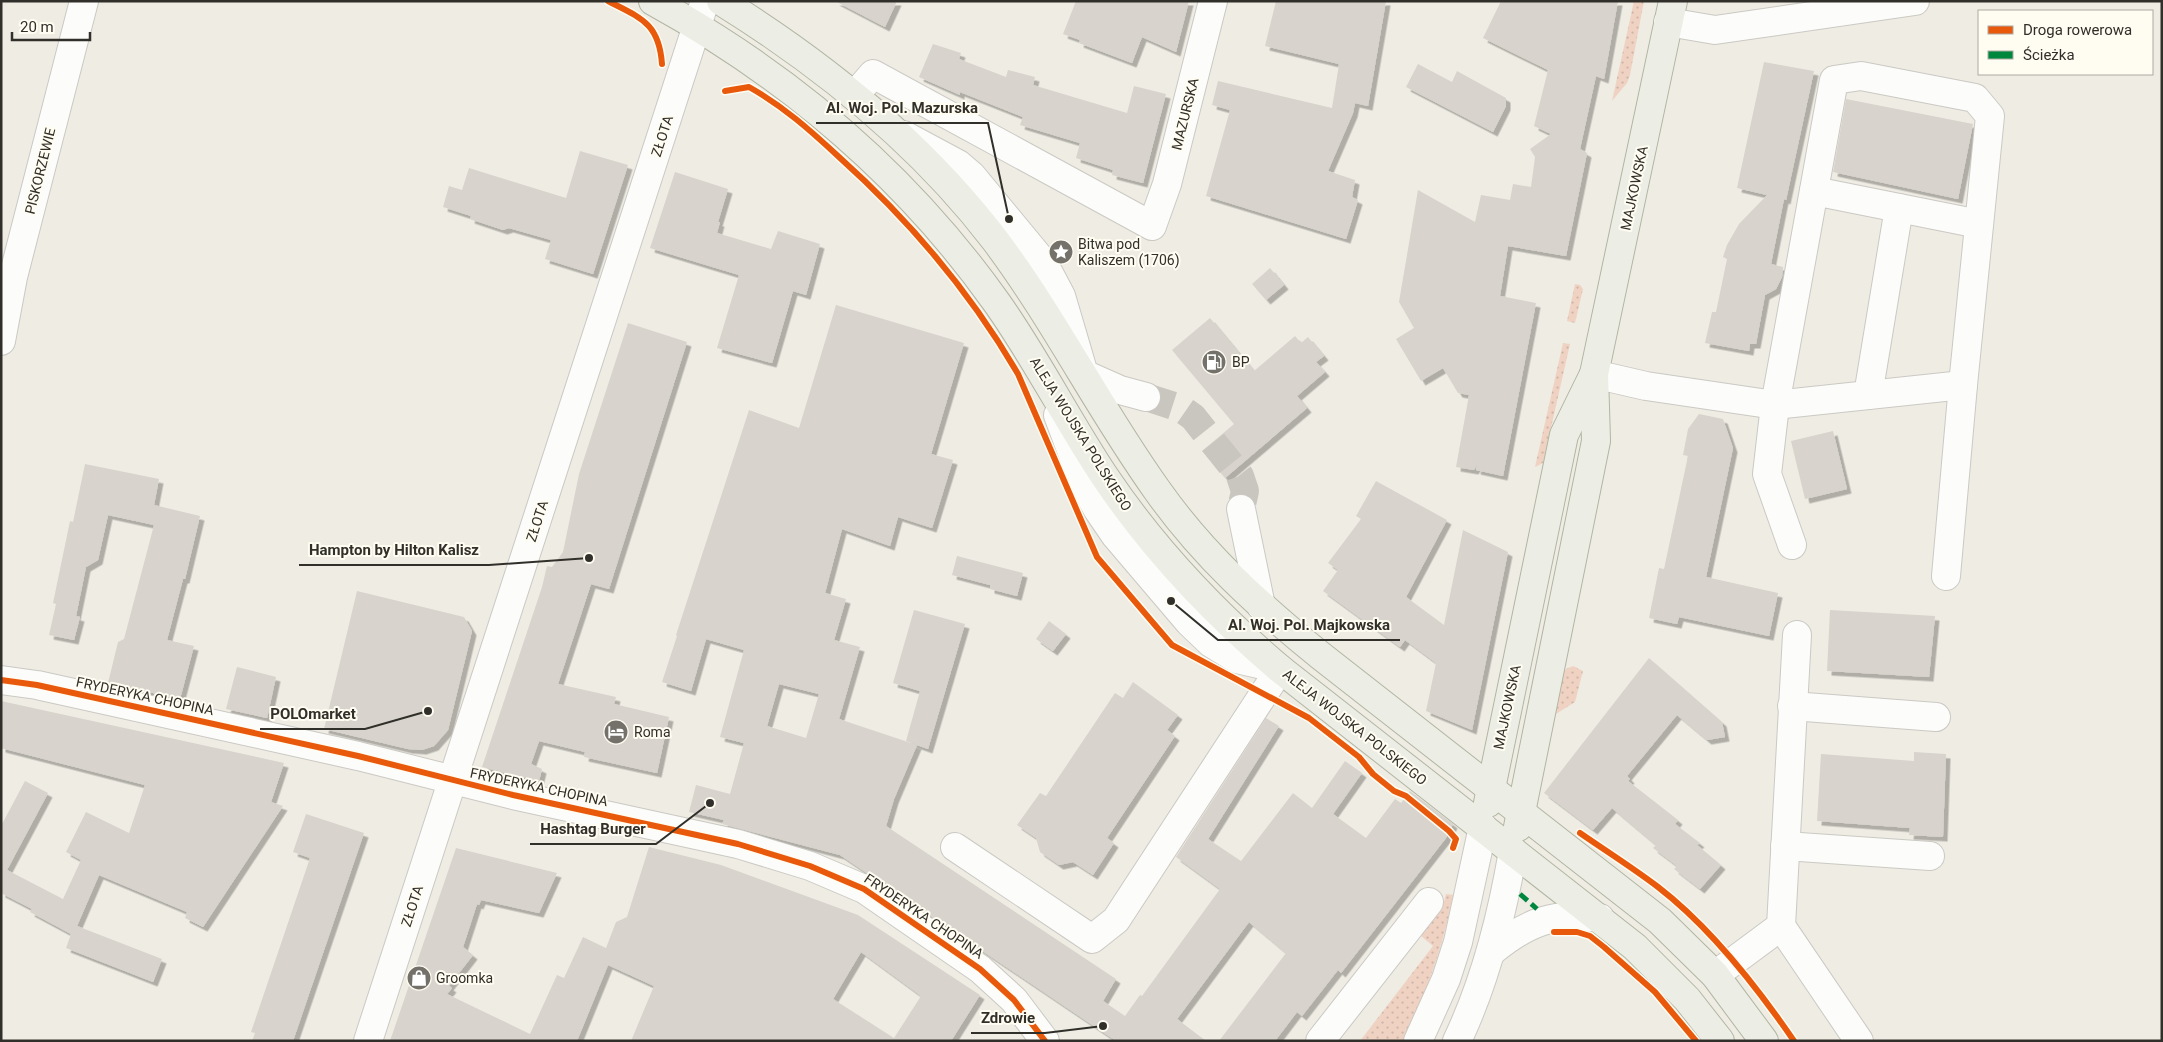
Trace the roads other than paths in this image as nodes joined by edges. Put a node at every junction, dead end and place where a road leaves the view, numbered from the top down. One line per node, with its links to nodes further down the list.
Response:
1 (84, 1): 13 (street, PISKORZEWIE)
2 (653, 1): 8 (main road, ALEJA WOJSKA POLSKIEGO)
3 (721, 1): 9 (main road)
4 (1213, 1): 9 (street, MAZURSKA)
5 (1915, 1): 7 (street)
6 (1671, 12): 7 (street); 15 (main road, MAJKOWSKA)
7 (1761, 12)
8 (701, 14): 25 (main road, ALEJA WOJSKA POLSKIEGO); 29 (street, ZŁOTA)
9 (854, 96): 14 (main road)
10 (1814, 190): 11 (street); 12 (street); 19 (street)
11 (1899, 208): 12 (street); 17 (street)
12 (1979, 224): 16 (street)
13 (1, 341)
14 (1084, 374): 18 (street); 23 (main road)
15 (1594, 374): 19 (street); 30 (main road, MAJKOWSKA); 31 (main road, MAJKOWSKA)
16 (1962, 385): 17 (street); 22 (street)
17 (1868, 395): 19 (street)
18 (1146, 397)
19 (1775, 405): 21 (street)
20 (1241, 509): 23 (street)
21 (1792, 545)
22 (1946, 576)
23 (1261, 606): 30 (main road)
24 (1797, 635): 27 (street)
25 (1280, 669): 32 (main road, ALEJA WOJSKA POLSKIEGO); 34 (street)
26 (1, 680): 29 (street, FRYDERYKA CHOPINA)
27 (1792, 706): 28 (street); 33 (street)
28 (1936, 717)
29 (453, 781): 42 (street, ZŁOTA); 43 (street, FRYDERYKA CHOPINA)
30 (1491, 788): 31 (main road); 32 (main road, MAJKOWSKA)
31 (1521, 812): 35 (main road, MAJKOWSKA); 41 (main road)
32 (1483, 827): 35 (main road, ALEJA WOJSKA POLSKIEGO); 45 (street, MAJKOWSKA)
33 (1784, 846): 36 (street); 39 (street)
34 (955, 847)
35 (1514, 851): 38 (main road, ALEJA WOJSKA POLSKIEGO); 40 (street, MAJKOWSKA)
36 (1930, 856)
37 (1429, 902): 44 (street)
38 (1600, 918): 40 (street); 47 (main road, ALEJA WOJSKA POLSKIEGO)
39 (1781, 926): 41 (street); 49 (street)
40 (1491, 952): 46 (street, MAJKOWSKA)
41 (1715, 975): 48 (main road)
42 (368, 1041)
43 (1046, 1041)
44 (1320, 1041)
45 (1418, 1041)
46 (1457, 1041)
47 (1720, 1041)
48 (1764, 1041)
49 (1859, 1041)

